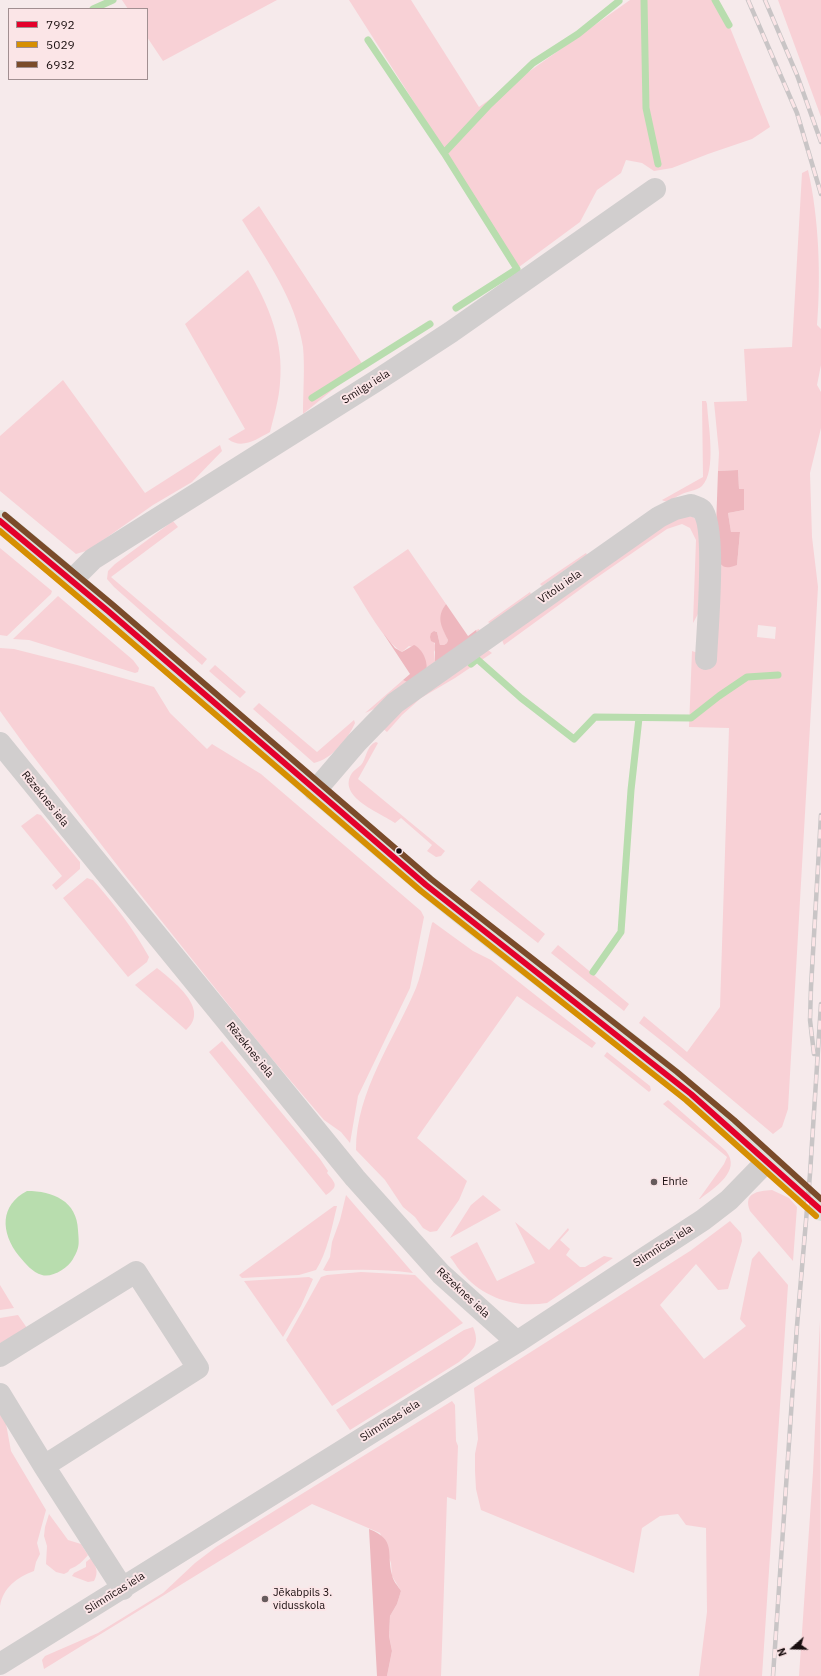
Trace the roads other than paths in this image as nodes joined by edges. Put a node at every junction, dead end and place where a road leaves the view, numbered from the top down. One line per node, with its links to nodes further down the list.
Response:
1 (655, 189): 3 (street, Smilgu iela)
2 (0, 521): 3 (highway)
3 (72, 580): 6 (highway)
4 (706, 660): 6 (street, Vītolu iela)
5 (0, 743): 9 (street, Rēzeknes iela)
6 (315, 790): 7 (highway)
7 (767, 1161): 8 (highway); 9 (street, Slimnīcas iela)
8 (821, 1210)
9 (517, 1342): 13 (street, Slimnīcas iela)
10 (0, 1356): 12 (street)
11 (0, 1394): 12 (street)
12 (44, 1466): 13 (street)
13 (123, 1589): 14 (street, Slimnīcas iela)
14 (0, 1664)

